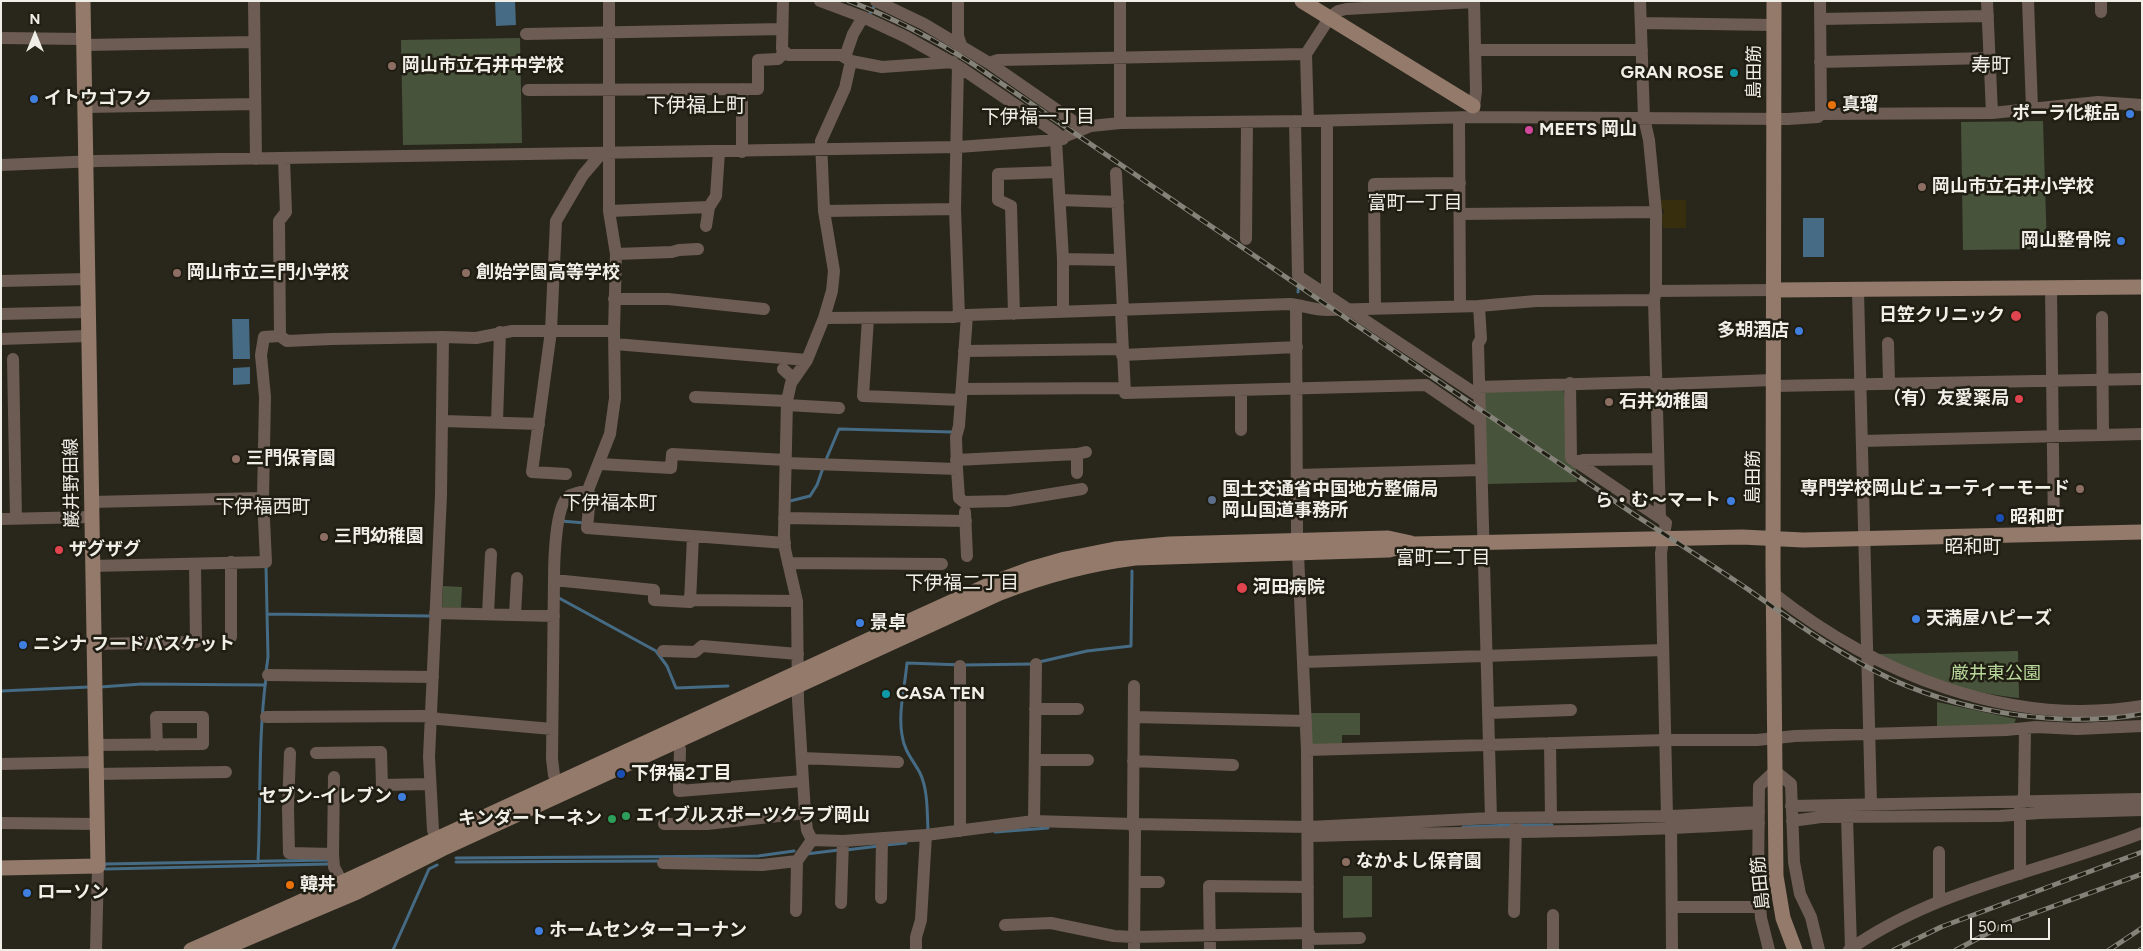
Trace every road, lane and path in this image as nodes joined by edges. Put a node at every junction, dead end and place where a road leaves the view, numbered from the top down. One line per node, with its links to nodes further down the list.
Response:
1 (82, 1): 26 (street, 巌井野田線)
2 (254, 1): 27 (street)
3 (609, 1): 23 (street)
4 (783, 1): 22 (street)
5 (820, 1): 17 (street)
6 (876, 1): 28 (street)
7 (958, 1): 28 (street)
8 (1120, 1): 33 (street)
9 (1302, 1): 18 (street)
10 (1640, 1): 20 (street)
11 (1774, 1): 21 (street, 島田筋)
12 (1820, 1): 19 (street)
13 (1987, 1): 16 (street)
14 (2028, 1): 45 (street)
15 (1474, 2): 18 (street); 29 (street)
16 (1988, 16): 19 (street); 34 (street)
17 (863, 17): 35 (street); 38 (street)
18 (1330, 17): 32 (street); 46 (street)
19 (1820, 19): 36 (street)
20 (1641, 23): 21 (street); 30 (street)
21 (1774, 25): 51 (street, 島田筋)
22 (782, 29): 23 (street); 31 (street)
23 (609, 32): 24 (street); 39 (street)
24 (526, 34)
25 (1, 38): 26 (street)
26 (84, 42): 27 (street); 44 (street, 巌井野田線)
27 (254, 42): 42 (street)
28 (961, 45): 37 (street); 38 (street)
29 (1475, 50): 30 (street); 46 (street)
30 (1642, 50): 50 (street)
31 (784, 53): 35 (street); 40 (street)
32 (1306, 54): 33 (street); 52 (street)
33 (1120, 58): 37 (street); 55 (street)
34 (1989, 58): 36 (street); 47 (street)
35 (848, 59): 38 (street); 59 (street)
36 (1820, 62): 48 (street)
37 (989, 63): 56 (street)
38 (956, 64): 57 (street); 58 (street)
39 (609, 89): 40 (street); 41 (street); 62 (street)
40 (742, 89): 61 (street)
41 (528, 90)
42 (255, 104): 44 (street); 63 (street)
43 (2142, 105): 45 (street)
44 (85, 107): 65 (street, 巌井野田線)
45 (2032, 108): 47 (street)
46 (1473, 112): 49 (street); 50 (street)
47 (1992, 113): 48 (street)
48 (1821, 114): 51 (street)
49 (1459, 118): 53 (street); 69 (street)
50 (1644, 118): 51 (street); 76 (street)
51 (1773, 119): 88 (street, 島田筋)
52 (1301, 121): 53 (street); 54 (street); 90 (street)
53 (1327, 121): 90 (street)
54 (1246, 122): 55 (street); 79 (street)
55 (1120, 123): 56 (street)
56 (1083, 128): 57 (street)
57 (1059, 140): 58 (street); 67 (street)
58 (958, 147): 59 (street); 73 (street)
59 (821, 150): 61 (street); 75 (street)
60 (719, 152): 61 (street); 62 (street); 72 (street)
61 (742, 152)
62 (605, 154): 64 (street); 74 (street); 109 (street)
63 (256, 159): 64 (street); 65 (street)
64 (284, 159): 111 (street)
65 (86, 162): 66 (street); 84 (street, 巌井野田線)
66 (1, 165)
67 (1058, 172): 70 (street); 103 (street)
68 (1116, 173): 71 (street)
69 (1460, 183): 77 (street); 96 (street)
70 (1060, 200): 71 (street); 82 (street)
71 (1118, 202): 83 (street)
72 (709, 207): 74 (street); 78 (street)
73 (955, 209): 75 (street); 104 (street)
74 (609, 210): 81 (street)
75 (824, 211): 106 (street)
76 (1656, 212): 77 (street); 91 (street)
77 (1460, 214): 94 (street)
78 (706, 226)
79 (1246, 239)
80 (698, 249): 81 (street)
81 (616, 254): 92 (street)
82 (1063, 259): 83 (street); 101 (street)
83 (1120, 260): 99 (street)
84 (87, 279): 85 (street); 100 (street, 巌井野田線)
85 (1, 282)
86 (2142, 287): 87 (street)
87 (2051, 288): 89 (street); 122 (street)
88 (1774, 290): 89 (street); 91 (street); 128 (street, 島田筋)
89 (1858, 291): 129 (street)
90 (1327, 295): 98 (street)
91 (1655, 296): 95 (street); 127 (street)
92 (614, 299): 97 (street); 113 (street)
93 (1296, 304): 98 (street); 99 (street); 116 (street)
94 (1460, 306): 95 (street); 96 (street)
95 (1478, 306): 134 (street)
96 (1375, 308): 98 (street)
97 (764, 309)
98 (1348, 309): 134 (street)
99 (1122, 311): 101 (street); 118 (street)
100 (88, 312): 102 (street); 110 (street, 巌井野田線)
101 (1063, 312): 103 (street)
102 (1, 314)
103 (1014, 314): 104 (street)
104 (963, 315): 107 (street); 117 (street)
105 (2102, 317): 123 (street)
106 (824, 318): 107 (street); 120 (street)
107 (868, 318): 135 (street)
108 (500, 332): 109 (street); 112 (street); 140 (street)
109 (551, 332): 113 (street); 142 (street)
110 (88, 336): 114 (street); 161 (street, 巌井野田線)
111 (280, 336): 112 (street); 159 (street)
112 (443, 337): 139 (street)
113 (614, 338): 120 (street); 151 (street)
114 (1, 339)
115 (1888, 343): 130 (street)
116 (1297, 347): 118 (street); 132 (street)
117 (964, 351): 118 (street); 135 (street)
118 (1122, 352): 131 (street)
119 (13, 359): 165 (street)
120 (807, 360): 125 (street)
121 (783, 369): 125 (street)
122 (2052, 379): 123 (street); 130 (street); 146 (street)
123 (2103, 379): 124 (street); 145 (street)
124 (2142, 379)
125 (794, 380): 137 (street)
126 (1570, 383): 127 (street); 134 (street); 150 (street)
127 (1656, 383): 128 (street); 148 (street)
128 (1773, 383): 129 (street); 171 (street, 島田筋)
129 (1861, 383): 130 (street); 147 (street)
130 (1889, 383)
131 (1123, 388): 133 (street); 135 (street)
132 (1298, 388): 133 (street); 141 (street); 156 (street)
133 (1240, 390): 143 (street)
134 (1479, 392): 141 (street)
135 (961, 394): 152 (street)
136 (695, 398): 137 (street)
137 (787, 403): 138 (street); 149 (street)
138 (839, 408)
139 (443, 421): 140 (street); 188 (street)
140 (497, 422): 142 (street)
141 (1480, 422): 153 (street)
142 (539, 424): 155 (street)
143 (1241, 430)
144 (2142, 434): 145 (street)
145 (2103, 435): 146 (street)
146 (2053, 436): 147 (street); 168 (street)
147 (1862, 441): 172 (street)
148 (1658, 459): 150 (street); 163 (street)
149 (786, 462): 151 (street); 152 (street); 162 (street)
150 (1576, 462): 163 (street)
151 (600, 464): 158 (street)
152 (956, 464): 154 (street); 160 (street)
153 (1481, 470): 156 (street); 173 (street)
154 (1077, 473)
155 (566, 474)
156 (1296, 475): 175 (street)
157 (1082, 489): 160 (street)
158 (588, 490): 169 (street); 184 (street)
159 (262, 498): 161 (street); 178 (street)
160 (964, 502): 166 (street)
161 (91, 510): 165 (street); 182 (street, 巌井野田線)
162 (784, 518): 166 (street); 174 (street)
163 (1660, 518): 170 (street)
164 (1, 519): 165 (street)
165 (16, 519)
166 (966, 520): 177 (street)
167 (2142, 532): 168 (street)
168 (2054, 534): 172 (street)
169 (693, 536): 174 (street); 187 (street)
170 (1662, 538): 171 (street); 173 (street); 194 (street)
171 (1773, 538): 172 (street); 185 (street, 島田筋)
172 (1863, 538): 197 (street)
173 (1482, 542): 175 (street); 198 (street)
174 (785, 543): 179 (street)
175 (1298, 546): 199 (street); 204 (street)
176 (491, 554): 189 (street)
177 (967, 556)
178 (231, 562): 180 (street); 192 (street)
179 (788, 562): 181 (street); 186 (street)
180 (195, 564): 182 (street); 193 (street)
181 (942, 564)
182 (92, 566): 193 (street, 巌井野田線)
183 (517, 578): 190 (street)
184 (554, 580): 187 (street); 191 (street)
185 (1773, 593): 197 (street); 220 (street, 島田筋)
186 (797, 601): 187 (street); 196 (street)
187 (690, 602)
188 (435, 613): 189 (street); 203 (street)
189 (488, 614): 190 (street)
190 (515, 615): 191 (street)
191 (554, 616): 216 (street)
192 (232, 637)
193 (94, 644): 225 (street, 巌井野田線)
194 (1663, 650): 198 (street); 221 (street)
195 (663, 651): 196 (street)
196 (798, 654): 204 (street)
197 (1868, 655): 206 (street); 218 (street)
198 (1486, 656): 199 (street); 210 (street)
199 (1304, 662): 214 (street)
200 (1036, 664): 207 (street)
201 (960, 666): 261 (street)
202 (268, 675): 203 (street)
203 (433, 677): 212 (street)
204 (798, 679): 219 (street); 229 (street)
205 (1134, 686): 213 (street)
206 (2142, 706)
207 (1035, 709): 208 (street); 230 (street)
208 (1078, 709)
209 (1571, 710): 210 (street)
210 (1488, 713): 224 (street)
211 (266, 717): 212 (street)
212 (430, 717): 216 (street); 241 (street)
213 (1134, 717): 214 (street); 232 (street)
214 (1306, 721): 226 (street)
215 (2142, 726): 217 (street)
216 (552, 729): 242 (street)
217 (2025, 729): 218 (street); 246 (street)
218 (1870, 734): 220 (street); 244 (street)
219 (674, 736): 240 (street); 242 (street)
220 (1775, 738): 221 (street); 237 (street, 島田筋)
221 (1666, 740): 222 (street); 255 (street)
222 (1550, 743): 224 (street); 251 (street)
223 (157, 744): 225 (street)
224 (1489, 744): 226 (street); 250 (street)
225 (96, 745): 236 (street, 巌井野田線)
226 (1307, 750): 262 (street)
227 (290, 753): 270 (street)
228 (316, 753): 241 (street)
229 (802, 758): 233 (street); 240 (street)
230 (1035, 760): 231 (street); 253 (street)
231 (1088, 760)
232 (1134, 761): 235 (street); 260 (street)
233 (898, 762)
234 (1, 764): 236 (street)
235 (1233, 765)
236 (96, 768): 238 (street); 257 (street, 巌井野田線)
237 (1775, 771): 245 (street); 252 (street); 304 (street, 島田筋)
238 (226, 772)
239 (334, 777): 270 (street)
240 (803, 781): 248 (street)
241 (430, 784): 265 (street)
242 (560, 788): 265 (street)
243 (2142, 799): 246 (street)
244 (1871, 804): 245 (street); 246 (street)
245 (1791, 806): 254 (street)
246 (2020, 808): 247 (street); 249 (street); 274 (street)
247 (2142, 810)
248 (805, 813): 258 (street); 268 (street)
249 (1847, 817): 254 (street); 295 (street)
250 (1491, 818): 259 (street); 262 (street)
251 (1551, 818): 255 (street); 259 (street)
252 (1759, 818): 255 (street); 285 (street)
253 (1034, 820): 260 (street); 261 (street)
254 (1792, 821): 305 (street)
255 (1670, 822): 259 (street); 284 (street)
256 (1, 823): 257 (street)
257 (97, 824): 272 (street, 巌井野田線)
258 (664, 824)
259 (1516, 825): 262 (street); 287 (street)
260 (1134, 828): 262 (street); 276 (street)
261 (960, 831): 264 (street)
262 (1309, 831): 278 (street)
263 (2142, 833): 274 (street)
264 (926, 839): 266 (street); 299 (street)
265 (439, 843): 275 (street); 279 (street)
266 (882, 843): 267 (street); 280 (street)
267 (843, 847): 268 (street); 281 (street)
268 (803, 852): 271 (street); 286 (street)
269 (1939, 852): 282 (street)
270 (334, 854): 275 (street)
271 (663, 863)
272 (98, 866): 273 (street); 296 (street)
273 (1, 868)
274 (2020, 874): 282 (street)
275 (342, 882): 283 (street)
276 (1135, 882): 277 (street); 294 (street)
277 (1159, 882)
278 (1308, 887): 291 (street); 293 (street)
279 (357, 892): 283 (street); 290 (street)
280 (881, 898)
281 (842, 902)
282 (1939, 902): 295 (street)
283 (293, 905): 290 (street)
284 (1672, 907): 285 (street); 302 (street)
285 (1760, 907): 303 (street)
286 (796, 911)
287 (1514, 912)
288 (1553, 914): 301 (street)
289 (1005, 925): 294 (street)
290 (254, 928): 297 (street); 298 (street)
291 (1210, 935): 293 (street); 294 (street); 300 (street)
292 (1360, 938): 293 (street)
293 (1308, 940)
294 (1134, 943)
295 (1850, 949)
296 (96, 950)
297 (191, 950)
298 (220, 950)
299 (916, 950)
300 (1210, 950)
301 (1553, 950)
302 (1672, 950)
303 (1769, 950)
304 (1795, 950)
305 (1819, 950)

